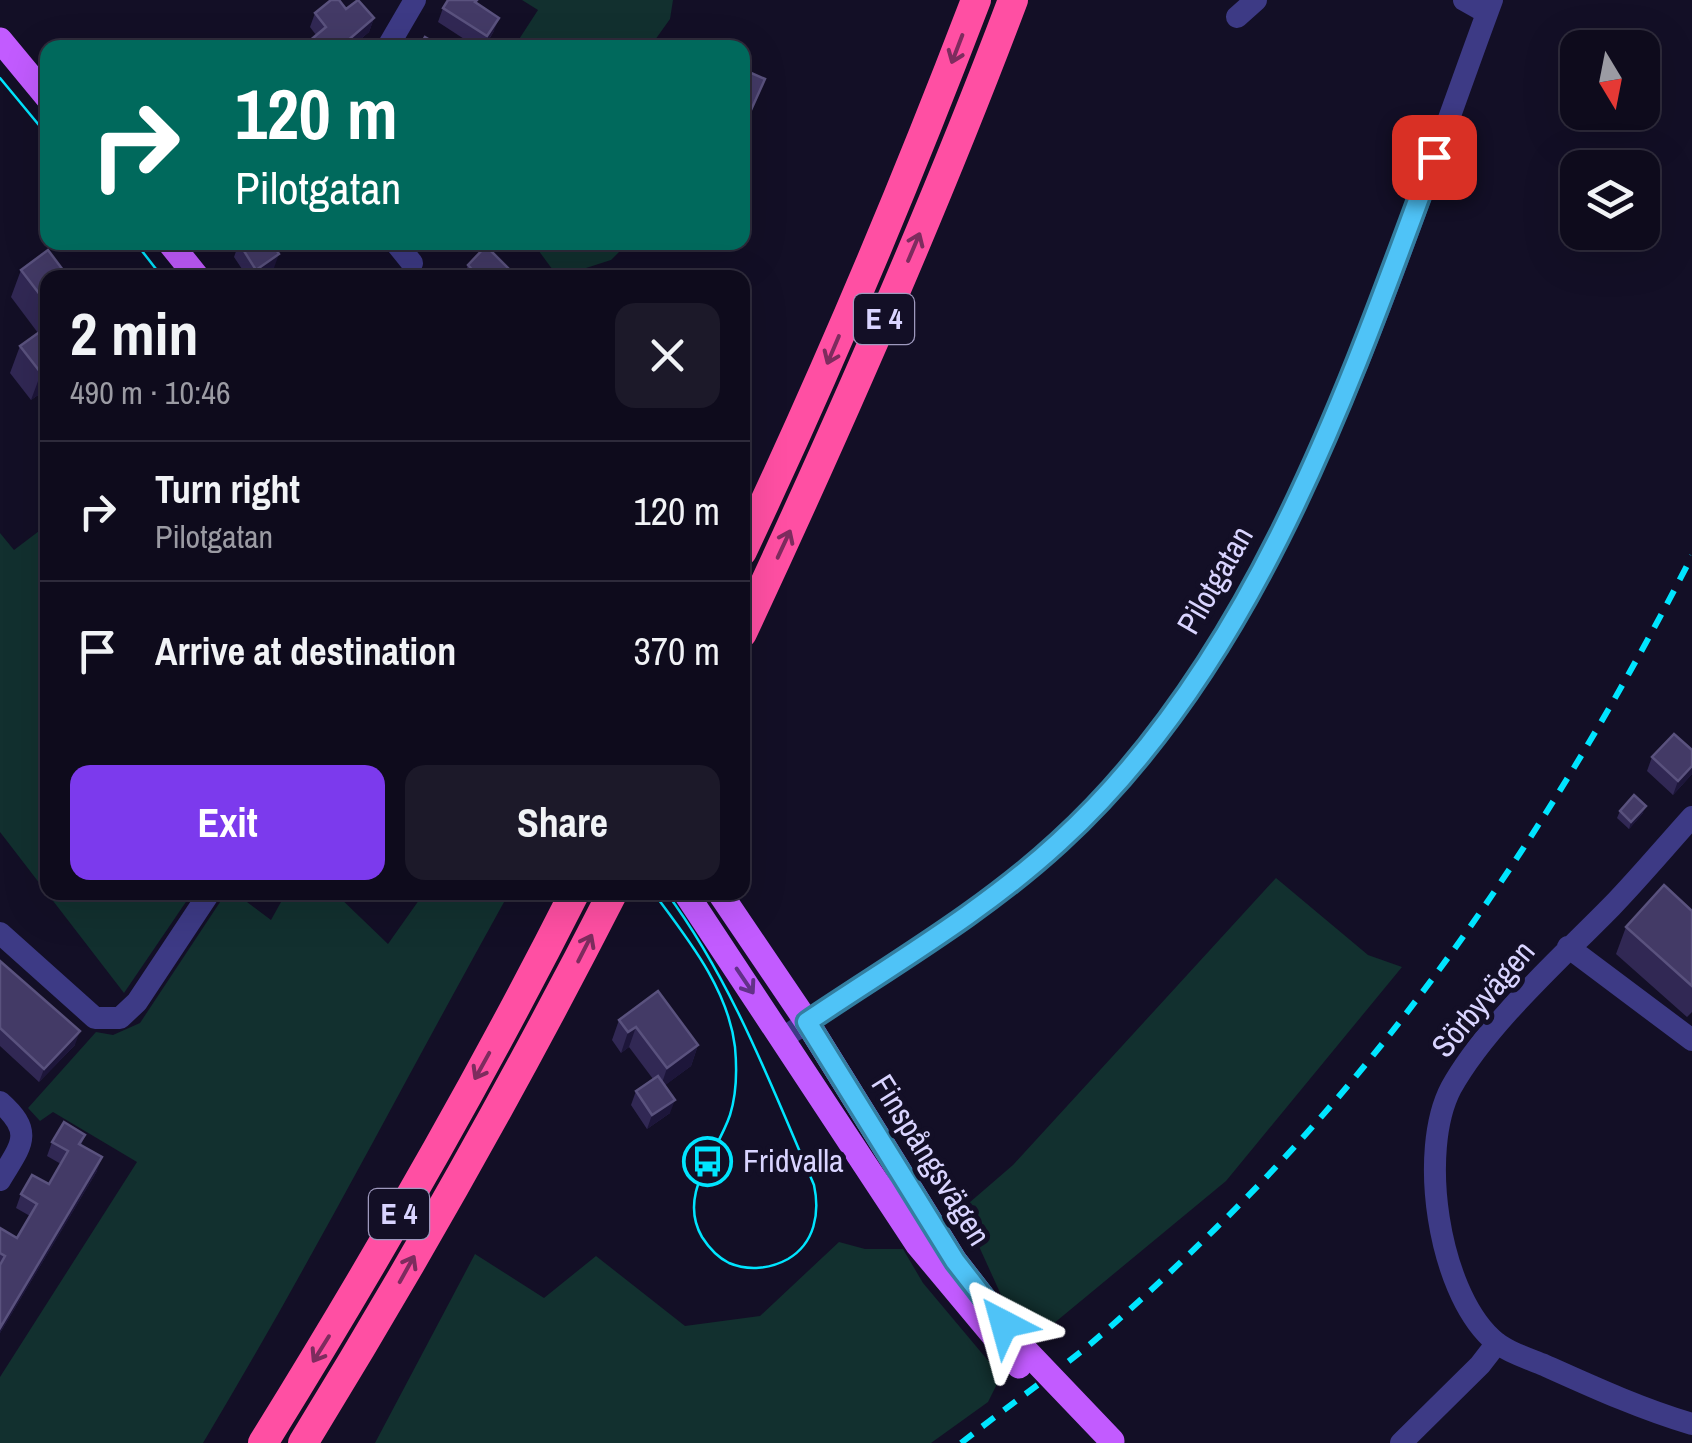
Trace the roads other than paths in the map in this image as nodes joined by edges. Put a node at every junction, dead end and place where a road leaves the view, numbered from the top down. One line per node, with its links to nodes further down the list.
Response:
1 (415, 0): 9 (street)
2 (976, 0): 15 (highway, E 4, one-way to 15)
3 (1014, 0): 16 (highway, E 4, one-way to 3)
4 (1256, 0): 7 (street)
5 (1464, 0): 6 (street)
6 (1490, 6): 25 (street, Pilotgatan)
7 (1237, 16)
8 (0, 40): 10 (main road)
9 (392, 40)
10 (40, 88)
11 (175, 250): 14 (main road)
12 (401, 250): 13 (street)
13 (412, 263)
14 (192, 270)
15 (750, 534)
16 (750, 615)
17 (1692, 817): 24 (street, Sörbyvägen)
18 (205, 900): 23 (street)
19 (571, 900): 33 (highway, E 4, one-way to 33)
20 (609, 900): 34 (highway, E 4, one-way to 20)
21 (691, 900): 26 (main road, Finspångsvägen, one-way to 26)
22 (724, 900): 25 (main road, Finspångsvägen)
23 (0, 934)
24 (1568, 947): 27 (street); 30 (street, Sörbyvägen)
25 (807, 1022): 26 (street, Pilotgatan); 31 (main road, Finspångsvägen)
26 (782, 1038): 31 (main road, Finspångsvägen)
27 (1692, 1040)
28 (0, 1102): 29 (street)
29 (0, 1180)
30 (1497, 1343): 32 (street, Sörbyvägen); 36 (street)
31 (1023, 1359): 35 (main road, Finspångsvägen, bridge)
32 (1692, 1424)
33 (263, 1443)
34 (303, 1443)
35 (1106, 1443)
36 (1401, 1443)

